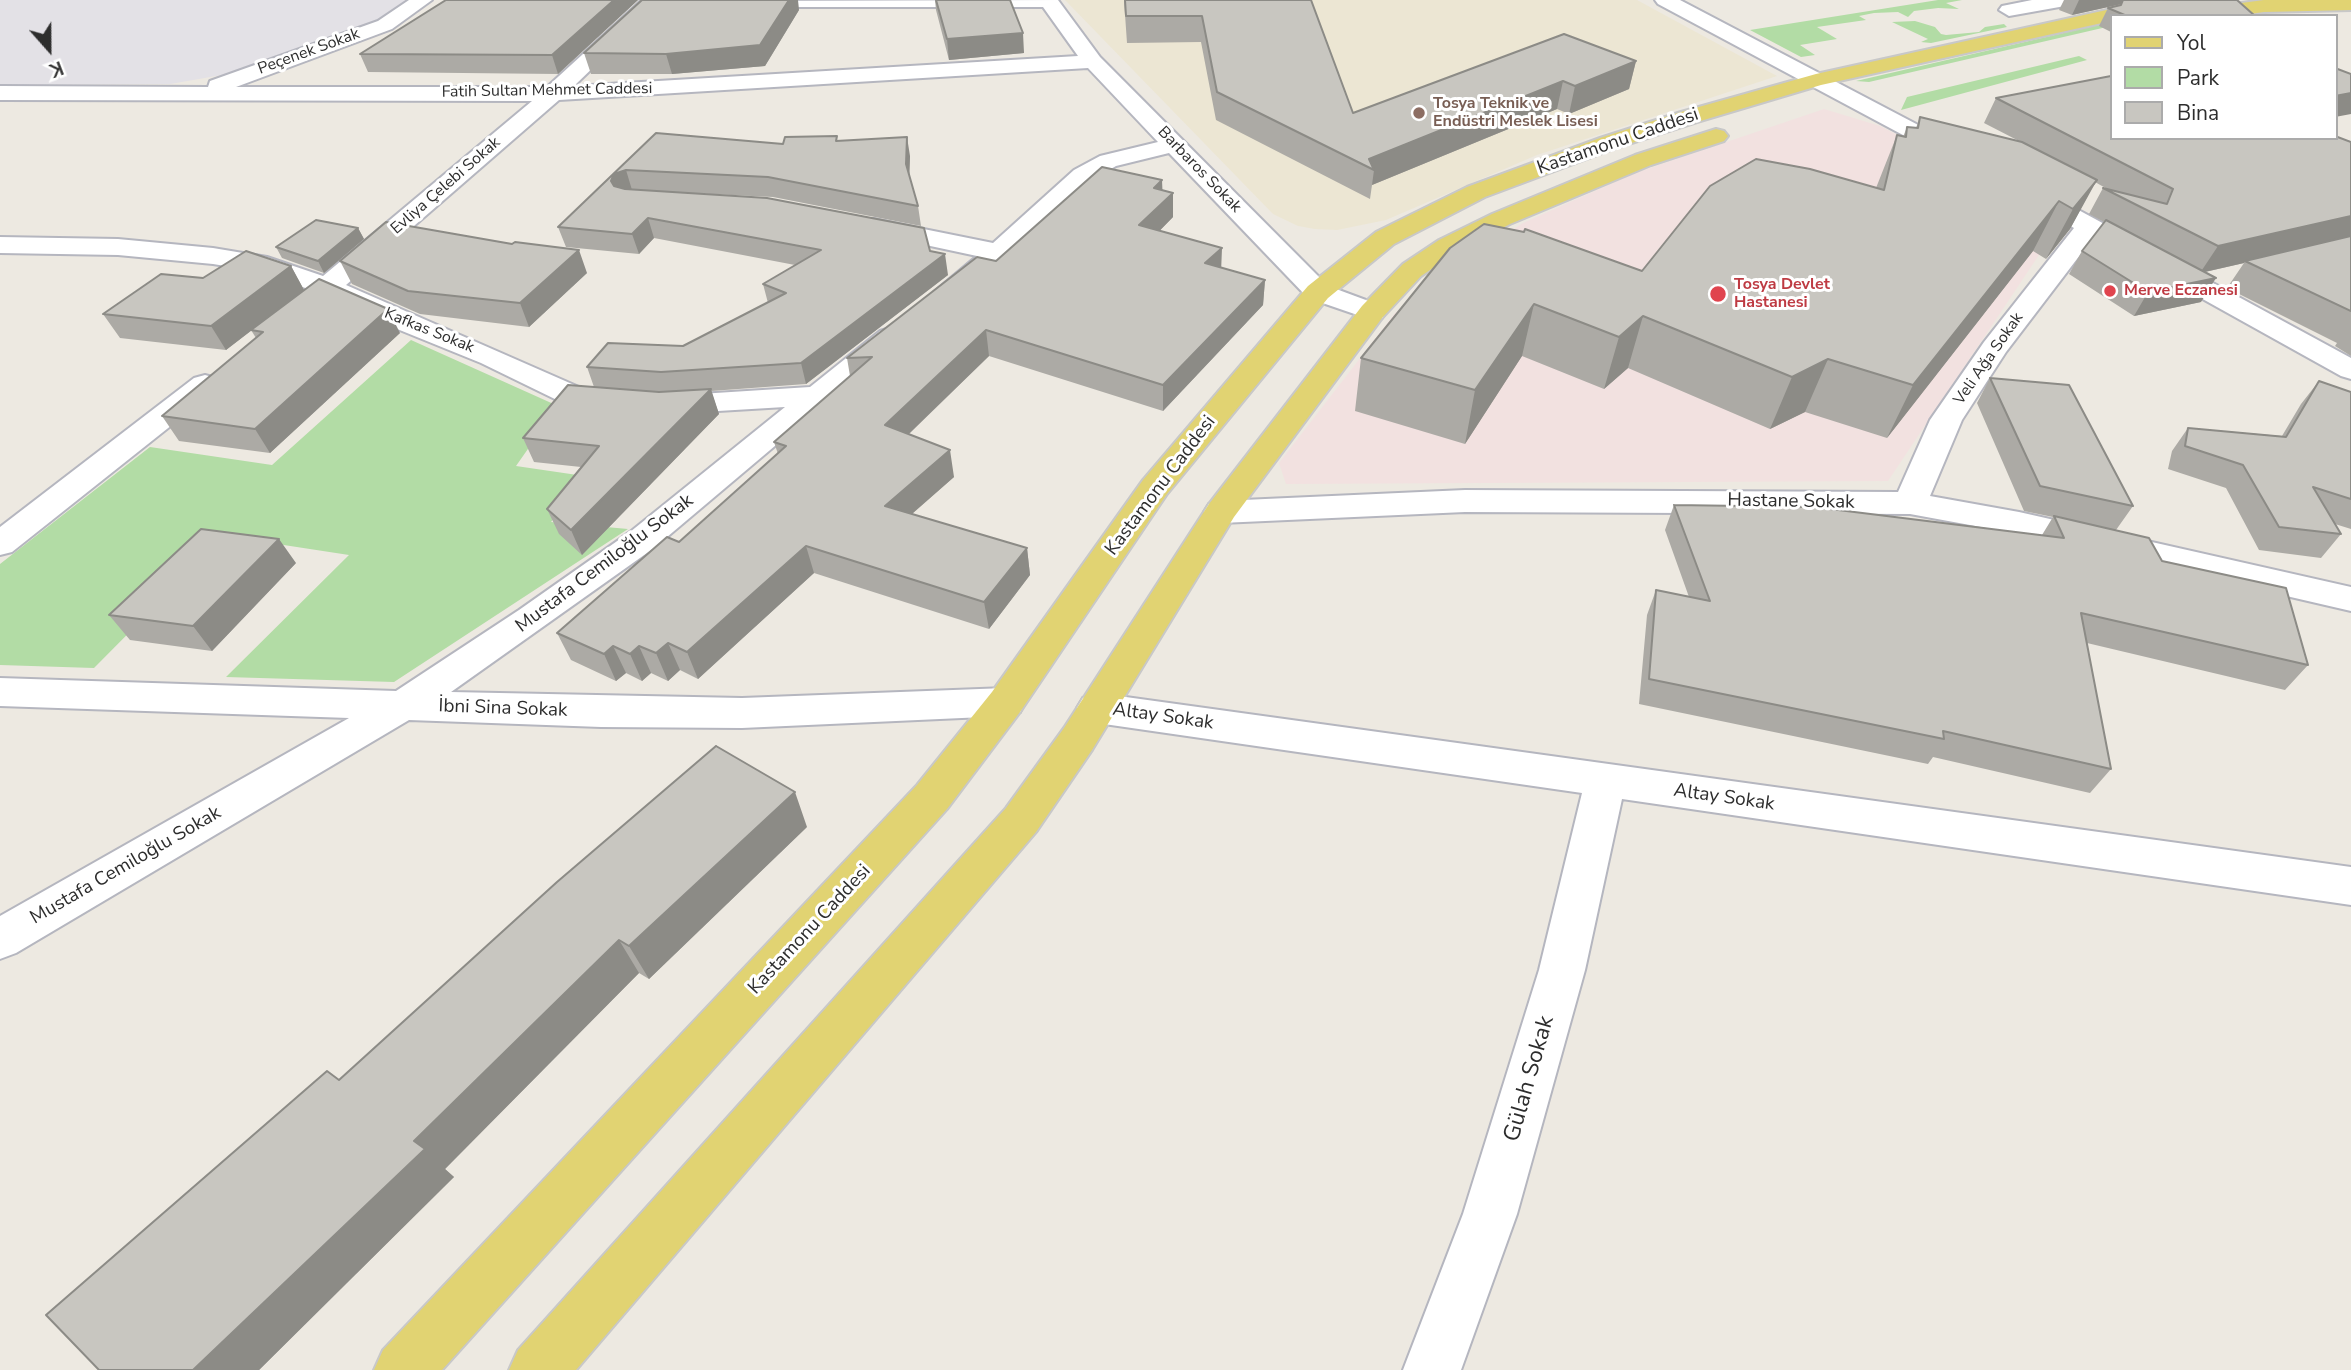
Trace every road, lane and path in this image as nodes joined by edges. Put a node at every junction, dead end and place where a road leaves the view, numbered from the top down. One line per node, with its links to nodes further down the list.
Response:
1 (422, 0): 17 (street, Peçenek Sokak)
2 (2065, 0): 9 (street)
3 (661, 1): 16 (street, Evliya Çelebi Sokak)
4 (720, 1): 5 (street)
5 (1049, 1): 13 (street, Barbaros Sokak)
6 (1675, 2): 14 (street)
7 (2155, 2): 9 (main road, Kastamonu Caddesi)
8 (2351, 4): 10 (main road)
9 (2012, 14): 14 (main road, Kastamonu Caddesi)
10 (2208, 14)
11 (1742, 30): 14 (street)
12 (2110, 35): 18 (main road, Kastamonu Caddesi)
13 (1093, 61): 16 (street, Fatih Sultan Mehmet Caddesi); 19 (street, Barbaros Sokak)
14 (1817, 74): 18 (street); 29 (main road, Kastamonu Caddesi)
15 (0, 93): 17 (street, Fatih Sultan Mehmet Caddesi)
16 (553, 94): 17 (street, Fatih Sultan Mehmet Caddesi); 28 (street, Evliya Çelebi Sokak)
17 (192, 95)
18 (1848, 96): 20 (street); 30 (main road, Kastamonu Caddesi)
19 (1173, 145): 25 (street, Mustafa Cemiloğlu Sokak); 29 (street, Barbaros Sokak)
20 (1973, 163)
21 (2009, 182): 23 (street)
22 (848, 222): 25 (street)
23 (2089, 226): 27 (street); 35 (street, Veli Ağa Sokak)
24 (3, 247): 28 (street, Kafkas Sokak)
25 (999, 252): 34 (street, Mustafa Cemiloğlu Sokak)
26 (2235, 276): 27 (street)
27 (2196, 285): 33 (street)
28 (329, 287): 31 (street, Evliya Çelebi Sokak); 34 (street, Kafkas Sokak)
29 (1318, 292): 30 (street, Barbaros Sokak); 40 (main road, Kastamonu Caddesi)
30 (1372, 312): 36 (main road, Kastamonu Caddesi)
31 (274, 330)
32 (230, 364): 37 (street)
33 (2351, 370)
34 (815, 397): 41 (street, Mustafa Cemiloğlu Sokak)
35 (1910, 503): 36 (street, Hastane Sokak); 38 (street, Hastane Sokak)
36 (1221, 512): 42 (main road, Kastamonu Caddesi)
37 (0, 544)
38 (2351, 599)
39 (0, 692): 41 (street, İbni Sina Sokak)
40 (1006, 702): 41 (street, İbni Sina Sokak); 46 (main road, Kastamonu Caddesi)
41 (402, 706): 45 (street, Mustafa Cemiloğlu Sokak)
42 (1097, 708): 43 (street, Altay Sokak); 47 (main road, Kastamonu Caddesi)
43 (1605, 782): 44 (street, Altay Sokak); 48 (street, Gülah Sokak)
44 (2351, 886)
45 (0, 939)
46 (403, 1370)
47 (538, 1370)
48 (1432, 1370)

